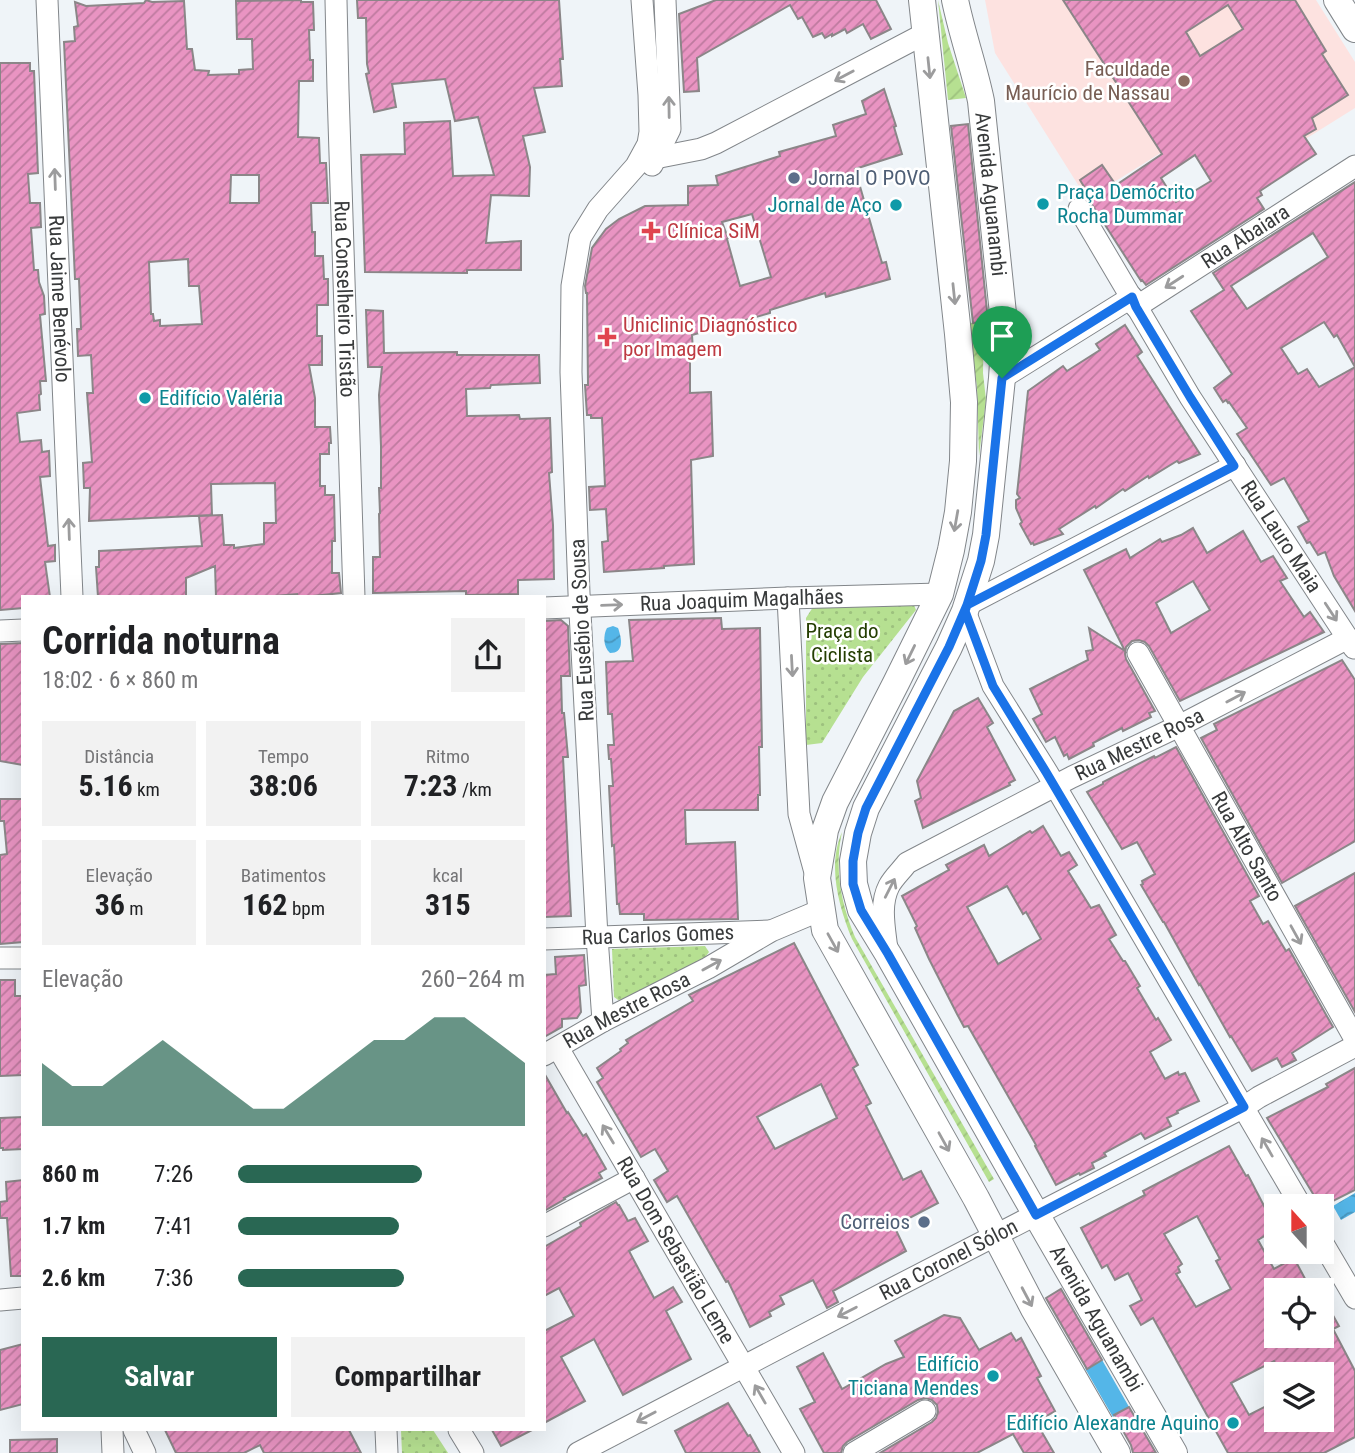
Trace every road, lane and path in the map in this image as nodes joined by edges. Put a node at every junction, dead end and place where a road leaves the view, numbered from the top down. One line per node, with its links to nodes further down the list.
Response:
1 (47, 0): 20 (street, Rua Jaime Benévolo, one-way to 1)
2 (336, 0): 21 (street, Rua Conselheiro Tristão)
3 (642, 0): 11 (street, Rua Eusébio de Sousa)
4 (664, 0): 10 (street)
5 (922, 0): 9 (main road)
6 (955, 0): 17 (main road, Avenida Aguanambi)
7 (1337, 0): 8 (main road)
8 (1355, 29)
9 (926, 33): 12 (street, one-way to 12); 19 (main road, one-way to 19)
10 (668, 62): 11 (street); 12 (street, one-way to 10)
11 (646, 65): 15 (street, Rua Eusébio de Sousa)
12 (655, 158): 15 (street)
13 (1355, 166): 16 (street, Rua Abaiara, one-way to 16)
14 (1079, 209): 16 (street, Rua Lauro Maia)
15 (580, 239): 23 (street, Rua Eusébio de Sousa)
16 (1134, 302): 17 (street, Rua Abaiara); 18 (street, Rua Lauro Maia)
17 (1002, 378): 25 (main road, Avenida Aguanambi)
18 (1234, 466): 25 (street); 28 (street, Rua Lauro Maia, one-way to 28)
19 (940, 594): 22 (street, Rua Joaquim Magalhães); 32 (main road, one-way to 32)
20 (72, 595)
21 (354, 595)
22 (788, 598): 23 (street, Rua Joaquim Magalhães, one-way to 22); 32 (street, one-way to 32)
23 (580, 607): 24 (street, Rua Joaquim Magalhães); 35 (street, Rua Eusébio de Sousa)
24 (546, 608)
25 (966, 608): 31 (street); 37 (main road, Avenida Aguanambi)
26 (21, 630): 27 (street)
27 (0, 631)
28 (1351, 644): 30 (street, Rua Mestre Rosa, one-way to 28)
29 (1138, 653): 30 (street, Rua Alto Santo)
30 (1179, 726): 31 (street, Rua Mestre Rosa); 41 (street, Rua Alto Santo, one-way to 41)
31 (1055, 787): 37 (street, Rua Mestre Rosa, one-way to 31); 44 (street)
32 (817, 878): 33 (main road)
33 (821, 910): 34 (street, Rua Mestre Rosa); 49 (main road, one-way to 49)
34 (771, 931): 35 (street, Rua Carlos Gomes); 40 (street, Rua Mestre Rosa, one-way to 34)
35 (597, 937): 36 (street, Rua Carlos Gomes); 40 (street, Rua Eusébio de Sousa)
36 (546, 939)
37 (888, 954): 47 (main road, Avenida Aguanambi)
38 (0, 958): 39 (street)
39 (21, 958)
40 (603, 1021): 43 (street, Rua Mestre Rosa)
41 (1355, 1039)
42 (1355, 1046): 44 (street, Rua Coronel Sólon)
43 (551, 1052): 45 (street, Rua Dom Sebastião Leme, one-way to 43)
44 (1244, 1107): 46 (street, one-way to 44); 47 (street, Rua Coronel Sólon)
45 (634, 1178): 48 (street); 54 (street, Rua Dom Sebastião Leme)
46 (1294, 1194)
47 (1036, 1215): 49 (street, Rua Coronel Sólon); 68 (main road, Avenida Aguanambi)
48 (546, 1225)
49 (995, 1236): 54 (street, Rua Coronel Sólon, one-way to 54); 67 (main road, one-way to 67)
50 (1334, 1262): 52 (street)
51 (21, 1298): 53 (street)
52 (1355, 1298)
53 (0, 1300)
54 (744, 1365): 64 (street, Rua Coronel Sólon, one-way to 64); 65 (street, Rua Dom Sebastião Leme, one-way to 54)
55 (925, 1411): 66 (street)
56 (112, 1431): 60 (street)
57 (134, 1431): 61 (street)
58 (386, 1431): 62 (street)
59 (460, 1431): 63 (street)
60 (113, 1453)
61 (145, 1453)
62 (387, 1453)
63 (473, 1453)
64 (578, 1453)
65 (794, 1453)
66 (854, 1453)
67 (1117, 1453)
68 (1174, 1453)

